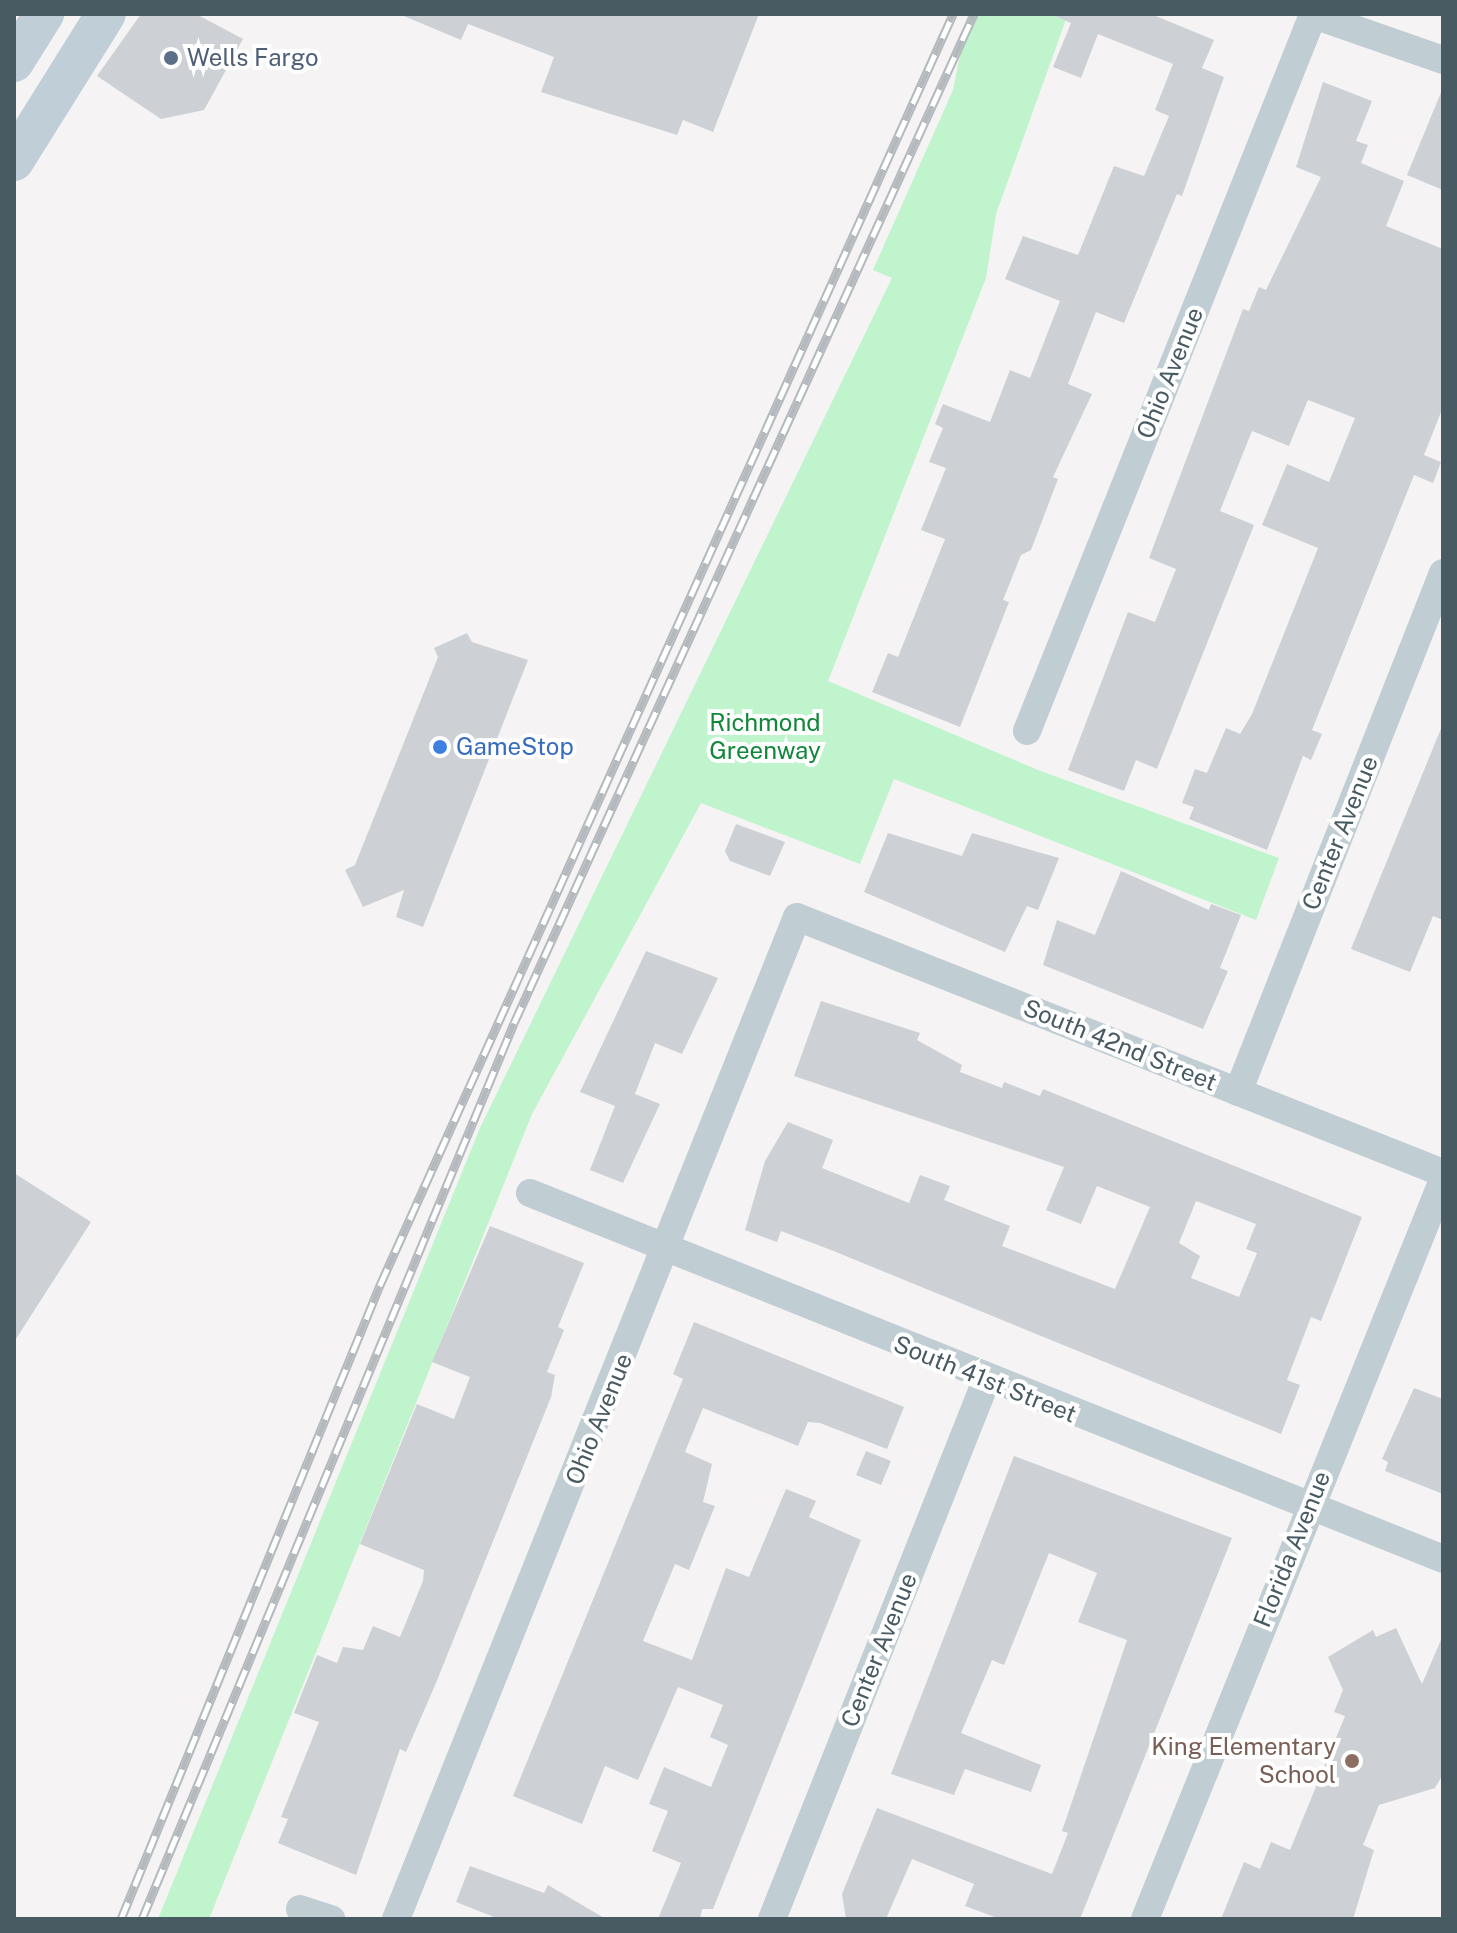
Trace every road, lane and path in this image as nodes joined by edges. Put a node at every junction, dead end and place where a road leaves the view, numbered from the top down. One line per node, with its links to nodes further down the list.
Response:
1 (44, 14): 5 (street)
2 (106, 14): 6 (street)
3 (1312, 14): 4 (street); 8 (street, Ohio Avenue)
4 (1443, 60)
5 (14, 62)
6 (14, 161)
7 (1443, 573): 10 (street, Center Avenue)
8 (1027, 731)
9 (797, 917): 10 (street, South 42nd Street); 14 (street, Ohio Avenue)
10 (1238, 1092): 11 (street, South 42nd Street)
11 (1443, 1173)
12 (1443, 1180): 16 (street, Florida Avenue)
13 (530, 1193): 14 (street, South 41st Street)
14 (668, 1248): 15 (street, South 41st Street); 20 (street, Ohio Avenue)
15 (986, 1381): 16 (street, South 41st Street); 21 (street, Center Avenue)
16 (1309, 1506): 17 (street, South 41st Street); 22 (street, Florida Avenue)
17 (1443, 1559)
18 (300, 1909): 19 (street)
19 (331, 1919)
20 (396, 1919)
21 (772, 1919)
22 (1145, 1919)

